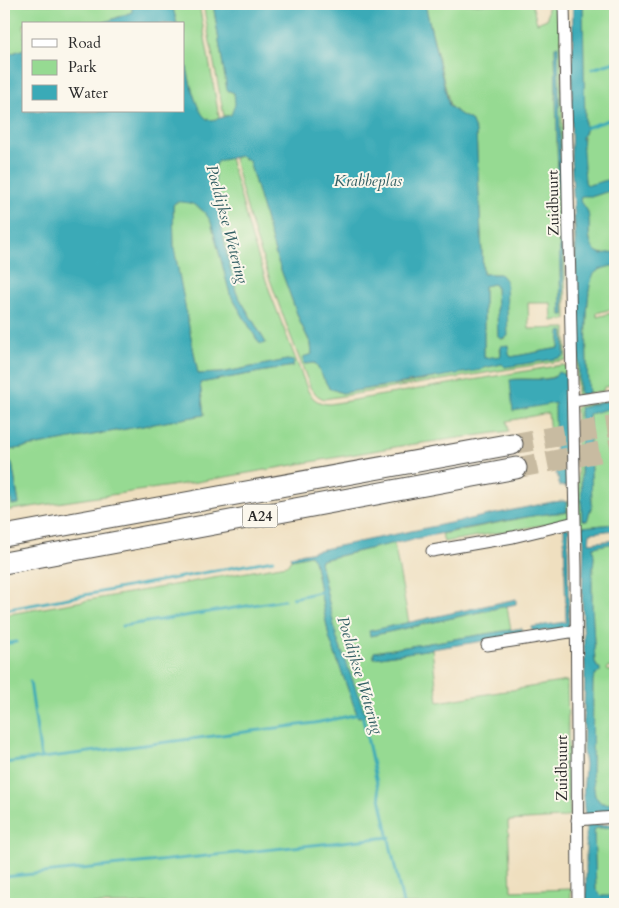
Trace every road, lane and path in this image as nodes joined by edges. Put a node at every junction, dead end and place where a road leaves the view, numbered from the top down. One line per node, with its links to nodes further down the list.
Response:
1 (564, 4): 3 (street, Zuidbuurt)
2 (615, 395): 3 (street)
3 (572, 401): 6 (street, Zuidbuurt)
4 (512, 444): 7 (highway, A24)
5 (516, 468): 9 (highway, A24)
6 (575, 522): 8 (street); 10 (street, Zuidbuurt)
7 (4, 536)
8 (432, 551)
9 (4, 562)
10 (576, 631): 11 (street); 13 (street, Zuidbuurt)
11 (487, 644)
12 (615, 817): 13 (street)
13 (577, 820): 14 (street, Zuidbuurt)
14 (578, 904)

